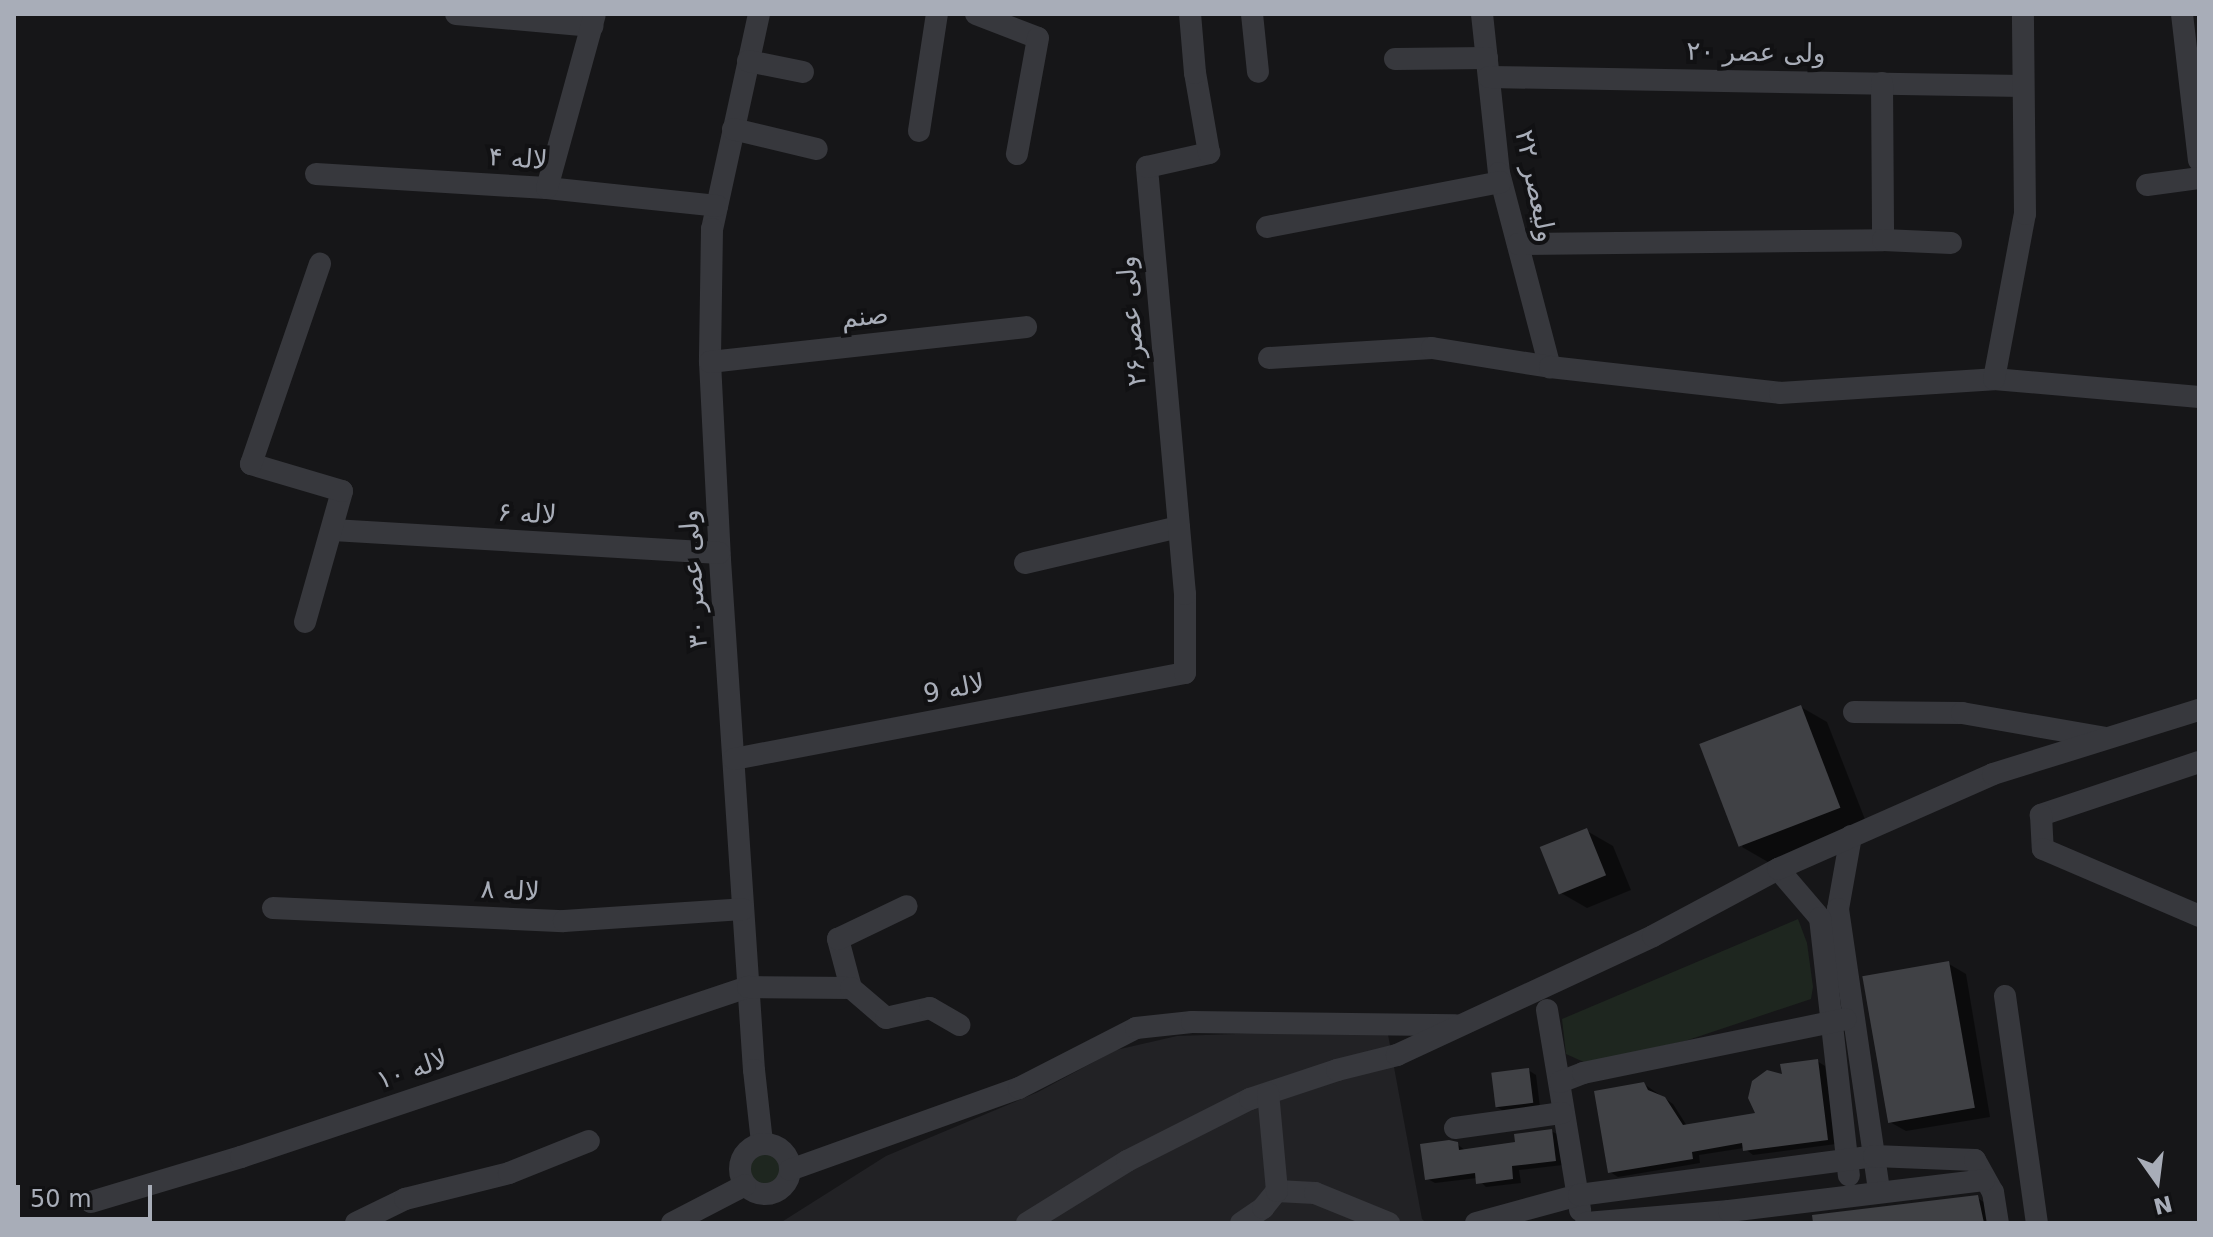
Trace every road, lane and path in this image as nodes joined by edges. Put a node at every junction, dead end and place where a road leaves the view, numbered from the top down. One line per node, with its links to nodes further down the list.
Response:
1 (456, 14): 11 (street)
2 (759, 14): 13 (street, ولی عصر ۳۰)
3 (937, 14): 21 (street)
4 (976, 14): 5 (street)
5 (984, 14): 24 (street)
6 (1190, 14): 42 (street, ولی عصر۲۶)
7 (1252, 14): 17 (street)
8 (1482, 14): 15 (street, ولیعصر ۲۲)
9 (2023, 14): 19 (street)
10 (2182, 14): 14 (street)
11 (593, 20): 29 (street)
12 (1395, 59): 15 (street, ولی عصر ۲۰)
13 (748, 61): 16 (street); 20 (street, ولی عصر ۳۰)
14 (2194, 65): 22 (street)
15 (1488, 67): 18 (street, ولی عصر ۲۰); 27 (street, ولیعصر ۲۲)
16 (803, 72)
17 (1258, 72)
18 (1882, 83): 19 (street, ولی عصر ۲۰); 32 (street)
19 (2023, 86): 40 (street)
20 (733, 129): 23 (street); 30 (street, ولی عصر ۳۰)
21 (919, 131)
22 (2198, 144)
23 (817, 149)
24 (1017, 154)
25 (316, 174): 29 (street, لاله ۴)
26 (2199, 178): 28 (street)
27 (1501, 182): 31 (street); 34 (street, ولیعصر ۲۲)
28 (2147, 185)
29 (547, 188): 30 (street, لاله ۴)
30 (717, 206): 38 (street, ولی عصر ۳۰)
31 (1267, 227)
32 (1883, 240): 33 (street); 34 (street)
33 (1951, 243)
34 (1518, 244): 39 (street, ولیعصر ۲۲)
35 (320, 264): 43 (street)
36 (1026, 327): 38 (street, صنم)
37 (1269, 358): 39 (street)
38 (710, 362): 44 (street, ولی عصر ۳۰)
39 (1550, 367): 40 (street)
40 (1994, 379): 41 (street)
41 (2199, 397)
42 (1179, 527): 45 (street); 47 (street, ولی عصر۲۶)
43 (333, 530): 44 (street, لاله ۶); 46 (street)
44 (719, 553): 51 (street, ولی عصر ۳۰)
45 (1025, 563)
46 (305, 622)
47 (1185, 673): 51 (street, لاله 9)
48 (2199, 710): 50 (street)
49 (1854, 712): 50 (street)
50 (2107, 738): 53 (street)
51 (734, 759): 57 (street, ولی عصر ۳۰)
52 (2199, 762): 58 (street)
53 (1851, 836): 54 (street); 63 (street)
54 (1778, 869): 64 (street); 66 (street)
55 (907, 906): 60 (street)
56 (273, 908): 57 (street, لاله ۸)
57 (743, 909): 59 (street, ولی عصر ۳۰)
58 (2199, 916)
59 (748, 987): 60 (street, لاله ۱۰); 72 (street, ولی عصر ۳۰); 84 (street, لاله ۱۰)
60 (851, 988): 65 (street)
61 (2005, 996): 95 (street)
62 (1547, 1010): 67 (street)
63 (1854, 1017): 64 (street); 73 (street)
64 (1830, 1021): 67 (street); 74 (street)
65 (959, 1025)
66 (1460, 1026): 68 (street); 75 (street)
67 (1560, 1082): 69 (street)
68 (1268, 1093): 80 (street); 89 (street)
69 (1562, 1113): 70 (street); 82 (street)
70 (1455, 1128)
71 (589, 1141): 87 (street)
72 (762, 1143): 75 (street); 79 (street)
73 (1874, 1156): 74 (street); 77 (street); 81 (street)
74 (1849, 1161): 76 (street); 83 (street)
75 (790, 1170): 79 (street)
76 (1723, 1179): 78 (street); 86 (street)
77 (1984, 1180): 81 (street); 94 (street)
78 (1699, 1181): 82 (street); 85 (street)
79 (745, 1185): 88 (street)
80 (1277, 1191): 90 (street); 91 (street)
81 (1879, 1191): 83 (street)
82 (1579, 1195): 92 (street); 93 (street)
83 (1849, 1196): 86 (street)
84 (91, 1202)
85 (1706, 1217): 86 (street); 93 (street)
86 (1730, 1217)
87 (356, 1223)
88 (672, 1223)
89 (1027, 1223)
90 (1241, 1223)
91 (1389, 1223)
92 (1476, 1223)
93 (1583, 1223)
94 (1998, 1223)
95 (2037, 1223)

